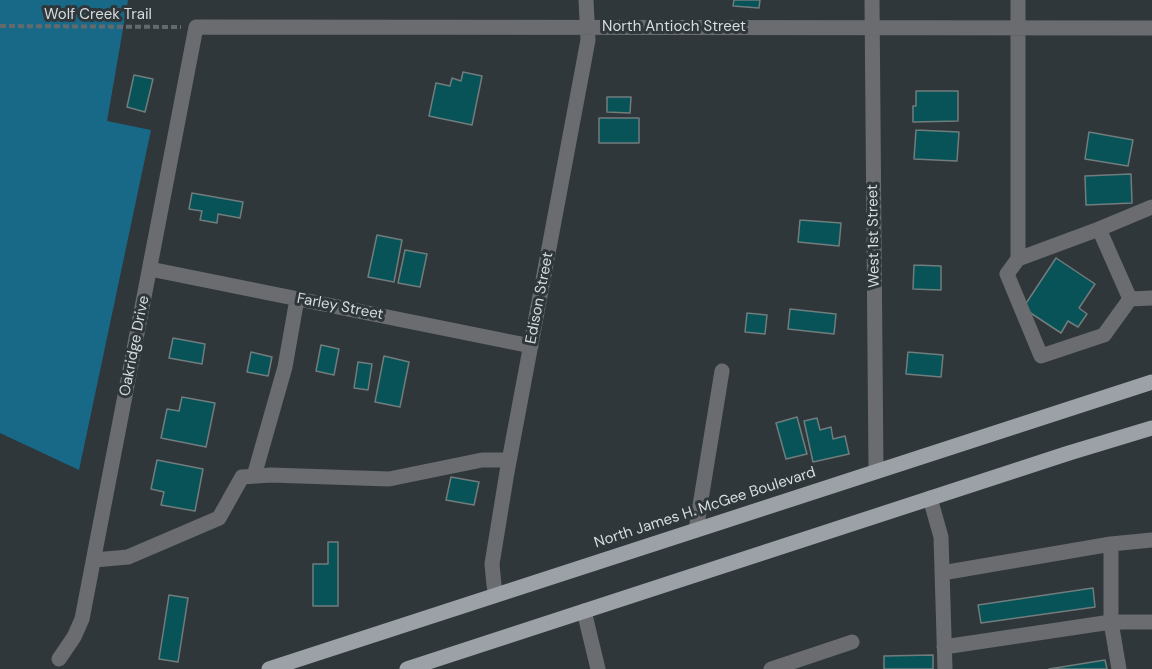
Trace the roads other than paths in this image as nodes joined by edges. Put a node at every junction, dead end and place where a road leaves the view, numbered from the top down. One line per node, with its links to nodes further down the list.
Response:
1 (586, 0): 6 (street, Edison Street)
2 (872, 0): 4 (street, West 1st Street)
3 (1018, 0): 7 (street)
4 (872, 26): 6 (street, North Antioch Street); 7 (street, North Antioch Street); 21 (street, West 1st Street)
5 (196, 27): 6 (street, North Antioch Street); 12 (street, Oakridge Drive)
6 (588, 27): 16 (street, Edison Street)
7 (1017, 27): 8 (street, North Antioch Street); 11 (street)
8 (1152, 28)
9 (1152, 207): 10 (street)
10 (1099, 229): 11 (street); 15 (street)
11 (1018, 259): 15 (street)
12 (150, 269): 14 (street, Farley Street); 27 (street, Oakridge Drive)
13 (1152, 298): 15 (street)
14 (297, 299): 16 (street, Farley Street); 22 (street)
15 (1130, 299)
16 (531, 346): 20 (street, Edison Street)
17 (722, 371): 24 (street)
18 (1152, 382): 21 (main road, North James H. McGee Boulevard)
19 (1152, 428): 23 (main road)
20 (509, 460): 22 (street); 29 (street, Edison Street)
21 (876, 471): 24 (main road, North James H. McGee Boulevard)
22 (254, 476): 27 (street)
23 (930, 498): 28 (street); 30 (main road)
24 (696, 530): 29 (main road, North James H. McGee Boulevard)
25 (1152, 540): 26 (street)
26 (1111, 544): 28 (street); 31 (street)
27 (93, 560): 35 (street, Oakridge Drive)
28 (942, 573): 34 (street)
29 (496, 595): 36 (main road, North James H. McGee Boulevard)
30 (584, 611): 37 (main road); 38 (street)
31 (1111, 622): 32 (street); 34 (street); 41 (street)
32 (1152, 622)
33 (852, 642): 39 (street)
34 (944, 646): 40 (street)
35 (59, 659)
36 (269, 669)
37 (407, 669)
38 (598, 669)
39 (771, 669)
40 (945, 669)
41 (1119, 669)

